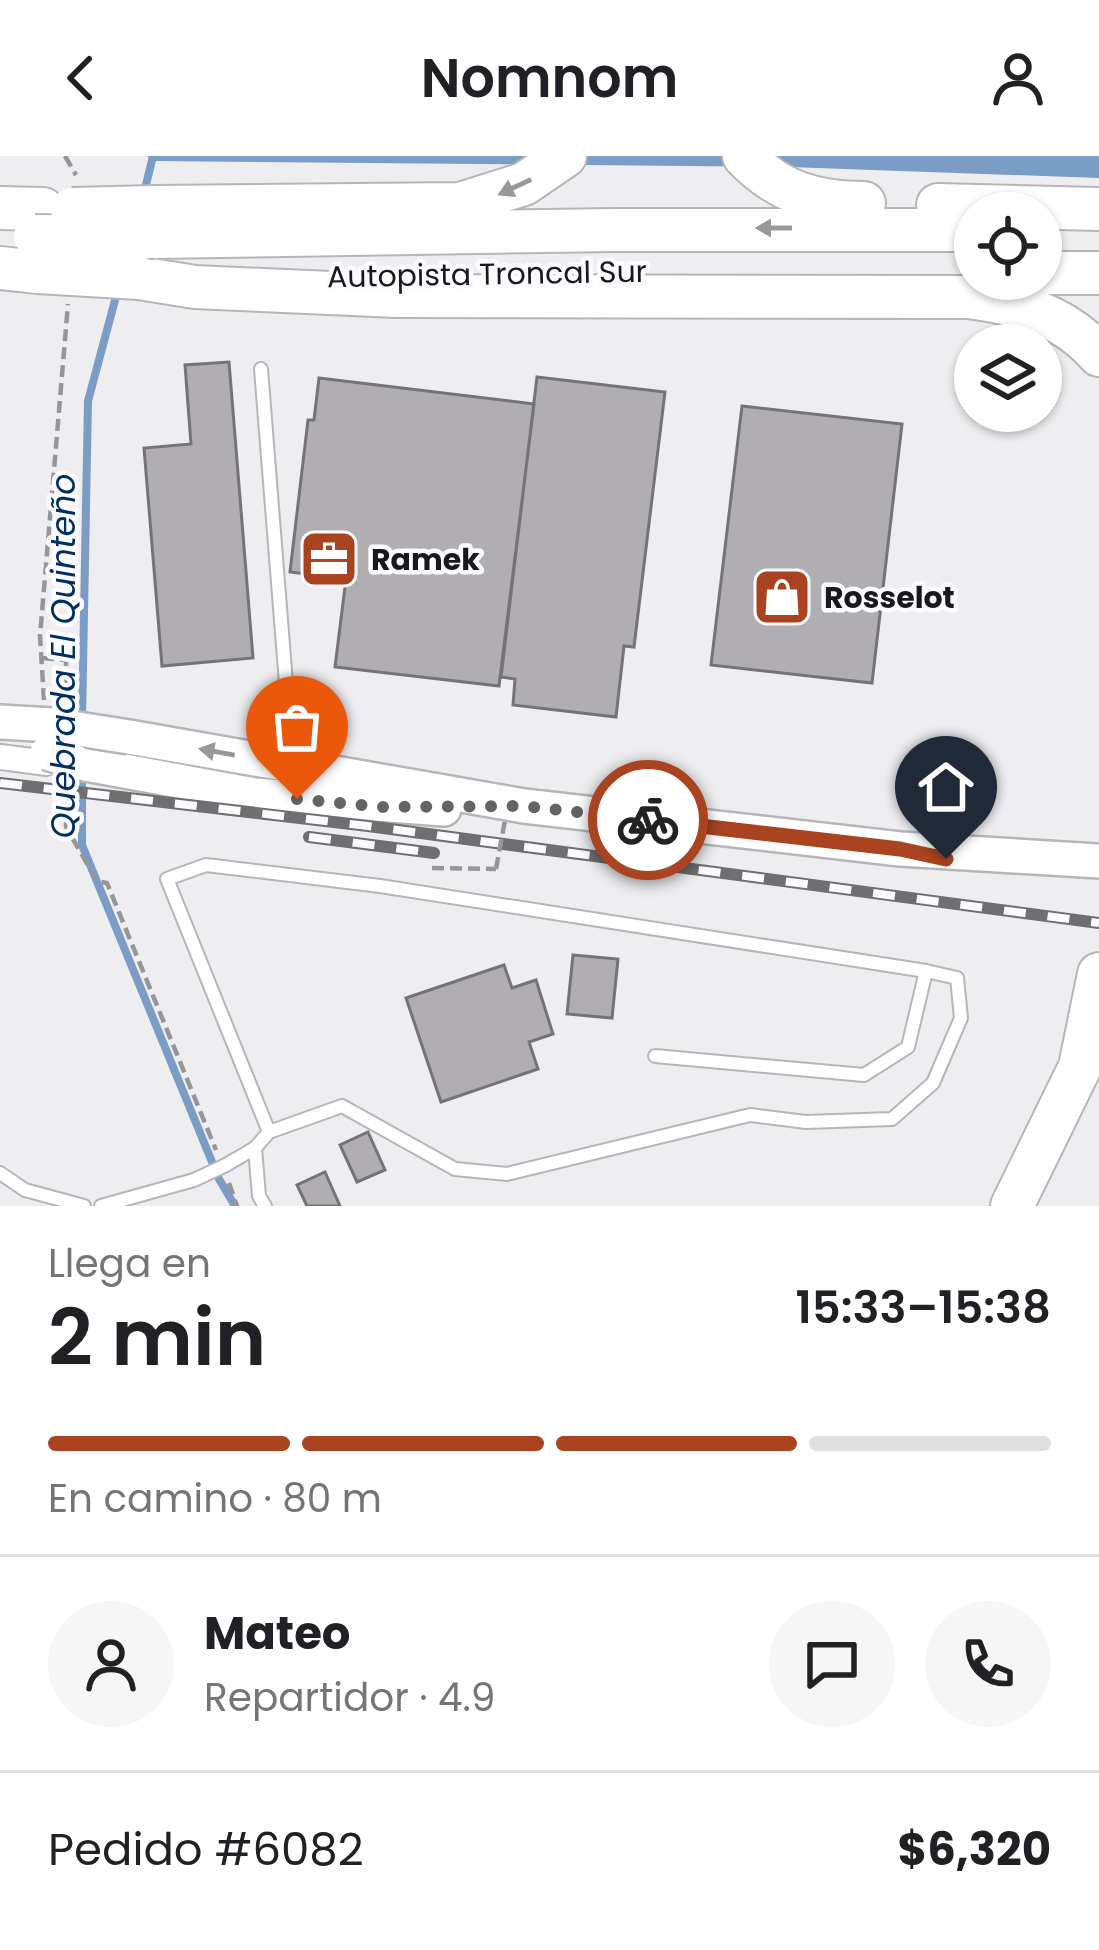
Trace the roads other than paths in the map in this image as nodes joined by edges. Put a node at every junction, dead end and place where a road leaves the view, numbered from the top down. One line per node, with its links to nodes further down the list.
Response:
1 (566, 156): 5 (highway, one-way to 5)
2 (744, 156): 4 (highway)
3 (0, 208): 9 (highway)
4 (1099, 209)
5 (154, 222): 6 (highway, Autopista Troncal Sur, one-way to 5); 9 (highway, Autopista Troncal Sur, bridge)
6 (954, 230)
7 (1062, 231): 8 (highway)
8 (1099, 232)
9 (31, 251): 13 (highway, Autopista Troncal Sur, bridge)
10 (954, 272): 13 (highway, Autopista Troncal Sur)
11 (1062, 273): 12 (highway)
12 (1099, 273)
13 (140, 278): 14 (highway)
14 (1099, 355)
15 (262, 369): 21 (lane)
16 (0, 722): 18 (main road)
17 (0, 734): 18 (main road)
18 (52, 745): 19 (main road); 20 (street)
19 (133, 748): 21 (main road, one-way to 19); 22 (main road)
20 (0, 757)
21 (278, 762): 22 (main road)
22 (515, 813): 23 (main road)
23 (900, 849): 24 (main road); 25 (main road)
24 (1099, 861)
25 (1099, 884)
26 (926, 970): 28 (lane); 29 (lane); 29 (lane)
27 (1099, 974): 35 (highway)
28 (655, 1056)
29 (269, 1132): 30 (lane)
30 (255, 1148): 33 (lane, bridge); 34 (lane)
31 (0, 1173): 32 (lane)
32 (84, 1206)
33 (101, 1206)
34 (265, 1206)
35 (1012, 1206)

